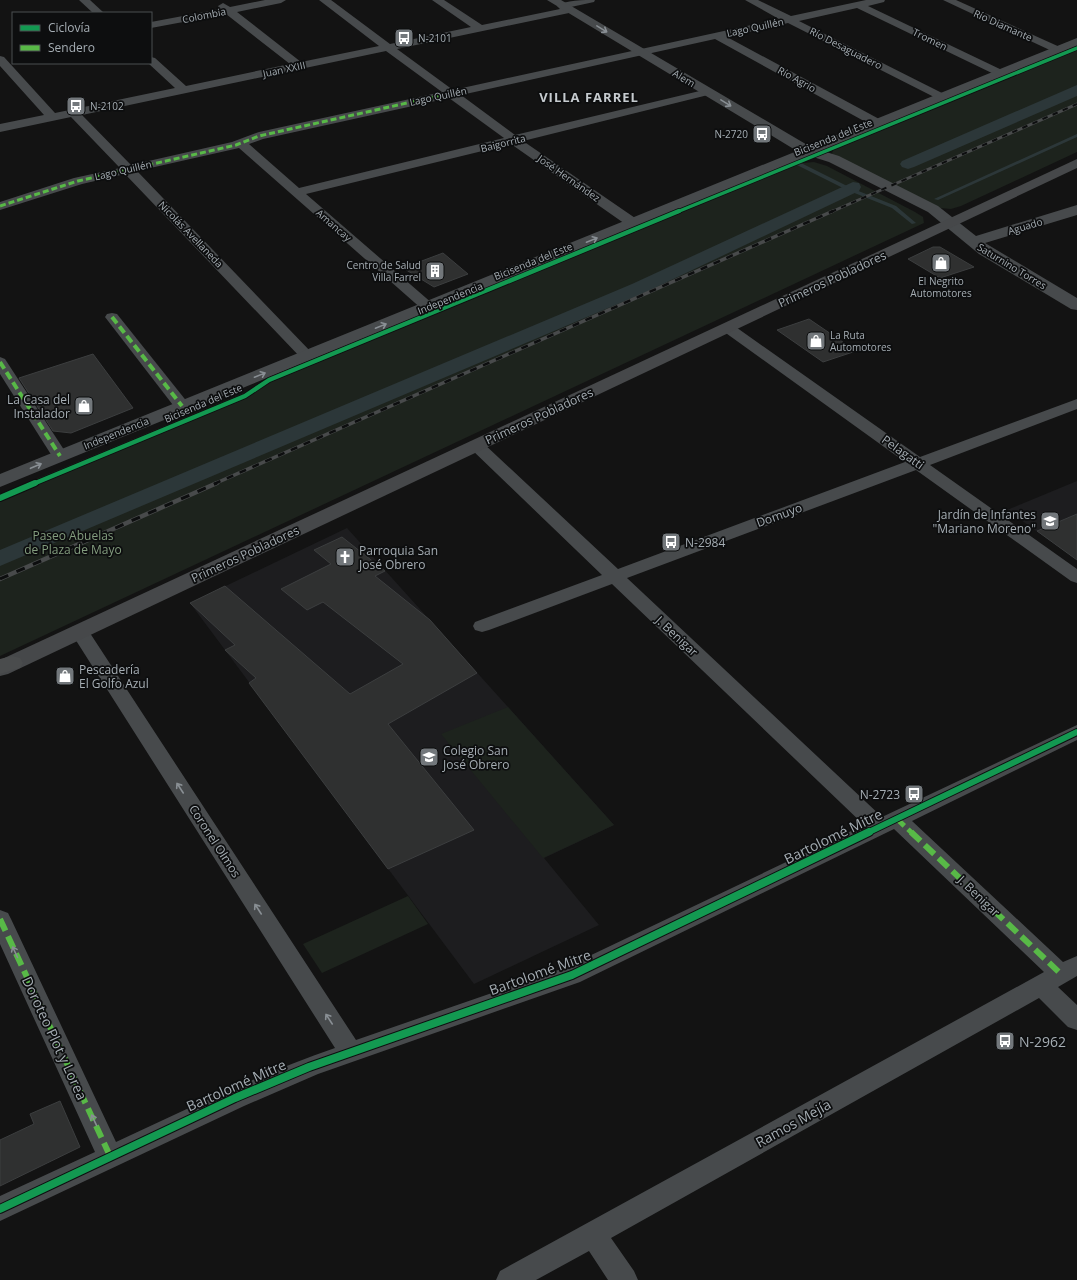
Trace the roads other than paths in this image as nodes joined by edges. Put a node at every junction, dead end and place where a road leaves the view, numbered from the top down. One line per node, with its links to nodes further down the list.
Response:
1 (84, 0): 13 (street)
2 (215, 0): 12 (street)
3 (281, 0): 12 (street, Colombia)
4 (324, 0): 19 (street, José Hernández)
5 (437, 0): 16 (street)
6 (590, 0): 10 (street, Juan XXIII)
7 (750, 0): 14 (street, Río Desaguadero)
8 (880, 0): 11 (street, Lago Quillén)
9 (948, 0): 20 (street, Río Diamante)
10 (561, 5): 16 (street, Juan XXIII); 21 (street, Alem, one-way to 21)
11 (859, 5): 14 (street, Lago Quillén); 25 (street, Tromen)
12 (228, 10): 15 (street, Colombia); 24 (street)
13 (98, 12)
14 (790, 20): 17 (street, Lago Quillén); 29 (street, Río Desaguadero)
15 (152, 25)
16 (480, 28): 19 (street, Juan XXIII)
17 (717, 36): 21 (street, Lago Quillén); 32 (street, Río Agrio)
18 (1077, 42): 20 (street, Independencia)
19 (390, 47): 24 (street, Juan XXIII); 28 (street, José Hernández)
20 (1058, 50): 25 (street, Independencia)
21 (640, 52): 27 (street, Alem); 28 (street, Lago Quillén)
22 (2, 55): 31 (street)
23 (152, 61): 26 (street)
24 (299, 66): 26 (street, Juan XXIII)
25 (1000, 73): 29 (street, Independencia)
26 (184, 90): 30 (street, Juan XXIII)
27 (708, 92): 34 (street, Baigorrita); 36 (street, Alem, one-way to 36)
28 (452, 93): 34 (street, José Hernández); 35 (street, Lago Quillén)
29 (942, 97): 32 (street, Independencia)
30 (74, 113): 31 (street, Juan XXIII); 38 (street, Nicolás Avellaneda)
31 (52, 117): 33 (street, Juan XXIII)
32 (877, 123): 36 (street, Independencia)
33 (0, 128)
34 (514, 140): 39 (street, Baigorrita); 42 (street, José Hernández)
35 (241, 143): 38 (street, Lago Quillén); 39 (street, Amancay)
36 (812, 153): 42 (street, Independencia); 43 (street, Alem)
37 (1077, 163): 43 (main road, Primeros Pobladores)
38 (128, 169): 40 (street, Lago Quillén); 49 (street, Nicolás Avellaneda)
39 (297, 192): 46 (street, Amancay)
40 (0, 206)
41 (1077, 210): 44 (street, Aguado)
42 (633, 223): 46 (street, Independencia, one-way to 42)
43 (949, 223): 44 (street, Saturnino Torres); 48 (main road, Primeros Pobladores)
44 (974, 242): 45 (street, Saturnino Torres)
45 (1077, 305)
46 (428, 307): 49 (street, Independencia, one-way to 46)
47 (112, 318): 52 (street)
48 (728, 328): 53 (main road, Primeros Pobladores); 55 (street, Pelagatti)
49 (307, 356): 52 (street, Independencia, one-way to 49)
50 (0, 362): 54 (street)
51 (1077, 404): 55 (street, Domuyo)
52 (182, 406): 54 (street, Independencia)
53 (476, 445): 57 (street, J. Benigar); 60 (main road, Primeros Pobladores)
54 (60, 456): 56 (street, Independencia, one-way to 54)
55 (918, 464): 57 (street, Domuyo); 58 (street, Pelagatti)
56 (0, 481)
57 (615, 577): 59 (street, Domuyo); 63 (street, J. Benigar)
58 (1077, 577)
59 (482, 626)
60 (79, 631): 61 (main road, Primeros Pobladores); 67 (street, Coronel Olmos, one-way to 60)
61 (4, 666)
62 (1077, 732): 63 (street, Bartolomé Mitre)
63 (888, 823): 65 (street, J. Benigar); 67 (street, Bartolomé Mitre)
64 (0, 919): 68 (street, Doroteo Plot y Lorea, one-way to 64)
65 (1060, 975): 66 (street, J. Benigar); 70 (street, Ramos Mejía)
66 (1077, 1020)
67 (350, 1051): 68 (street, Bartolomé Mitre)
68 (110, 1156): 69 (street, Bartolomé Mitre)
69 (0, 1208)
70 (593, 1234): 71 (street, Ramos Mejía); 72 (street)
71 (510, 1280)
72 (624, 1280)

